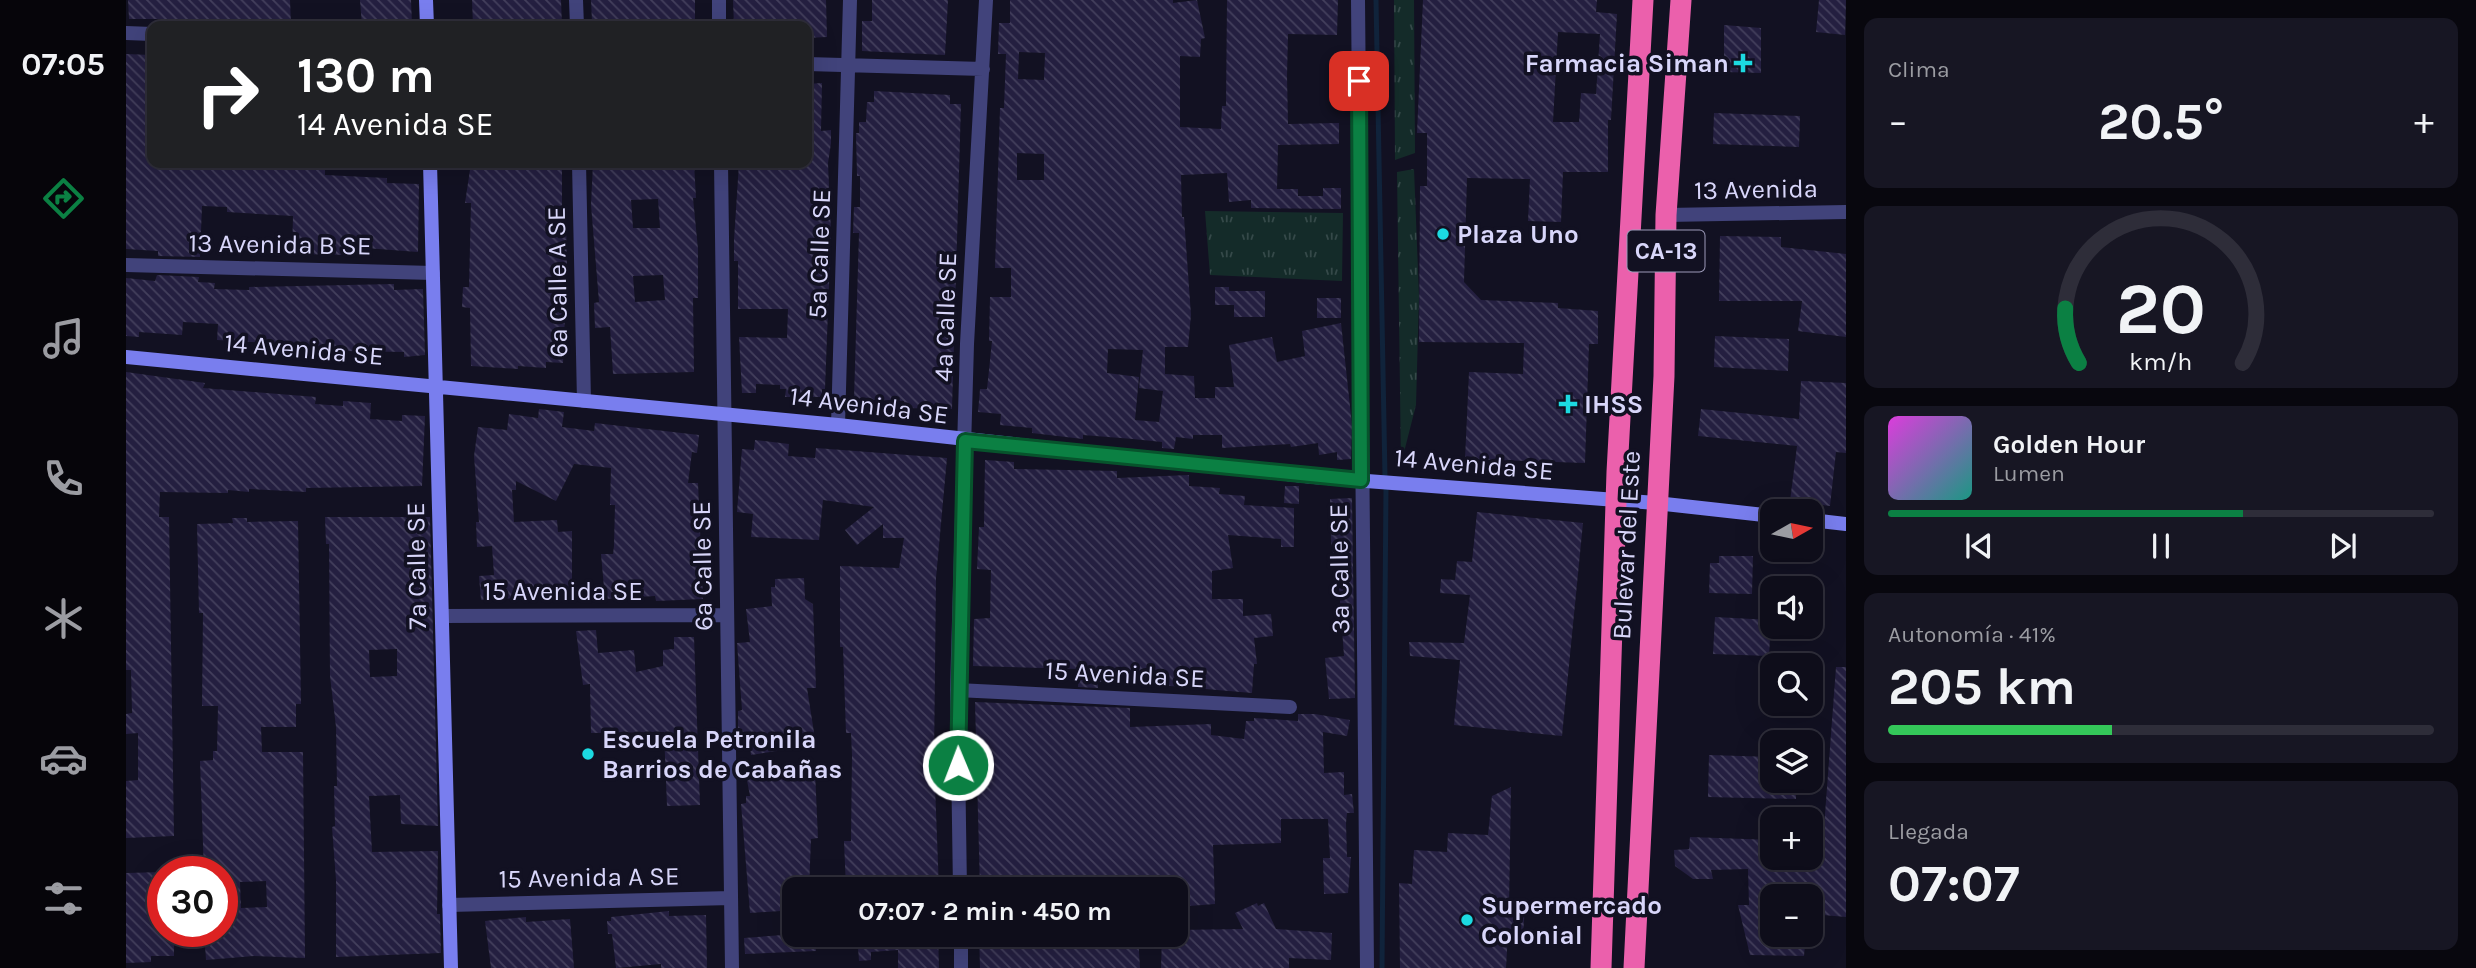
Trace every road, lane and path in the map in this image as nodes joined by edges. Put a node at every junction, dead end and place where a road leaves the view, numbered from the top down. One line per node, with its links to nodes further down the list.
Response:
1 (426, 0): 9 (street)
2 (576, 0): 10 (street)
3 (719, 0): 11 (street)
4 (850, 0): 15 (street, 5a Calle SE)
5 (986, 0): 16 (street, 4a Calle SE)
6 (1358, 0): 30 (street, 3a Calle SE)
7 (1643, 0): 31 (highway, Bulevar del Este / CA-13)
8 (1681, 0): 21 (highway, Bulevar del Este / CA-13)
9 (427, 21)
10 (577, 21)
11 (719, 21)
12 (126, 33): 13 (street)
13 (147, 34)
14 (812, 64): 15 (street)
15 (849, 66): 16 (street); 28 (street, 5a Calle SE)
16 (983, 69): 29 (street, 4a Calle SE)
17 (430, 168): 23 (street, 7a Calle SE)
18 (579, 168): 26 (street, 6a Calle A SE)
19 (721, 168): 27 (street, 6a Calle SE)
20 (1846, 212): 21 (street, 13 Avenida)
21 (1666, 215): 32 (highway, Bulevar del Este / CA-13)
22 (126, 265): 23 (street, 13 Avenida B SE)
23 (433, 272): 25 (street, 7a Calle SE)
24 (126, 357): 25 (street, 14 Avenida SE)
25 (436, 387): 26 (street, 14 Avenida SE); 37 (street, 7a Calle SE)
26 (584, 401): 27 (street, 14 Avenida SE)
27 (724, 414): 28 (street, 14 Avenida SE); 36 (street, 6a Calle SE)
28 (838, 425): 29 (street, 14 Avenida SE)
29 (965, 441): 30 (street, 14 Avenida SE); 38 (street, 4a Calle SE)
30 (1361, 480): 31 (street, 14 Avenida SE); 47 (street, 3a Calle SE)
31 (1616, 500): 32 (street, 14 Avenida SE); 48 (highway, Bulevar del Este / CA-13)
32 (1656, 503): 33 (street, 14 Avenida SE); 49 (highway, Bulevar del Este / CA-13)
33 (1760, 515)
34 (1824, 521): 35 (street)
35 (1846, 524)
36 (727, 615): 37 (street, 15 Avenida SE); 41 (street, 6a Calle SE)
37 (442, 617): 42 (street, 7a Calle SE)
38 (957, 690): 39 (street, 15 Avenida SE); 40 (street, 4a Calle SE)
39 (1290, 707)
40 (960, 877)
41 (731, 898): 42 (street, 15 Avenida A SE); 45 (street, 6a Calle SE)
42 (449, 905): 44 (street, 7a Calle SE)
43 (961, 947): 46 (street)
44 (451, 968)
45 (732, 968)
46 (961, 968)
47 (1367, 968)
48 (1601, 968)
49 (1634, 968)

